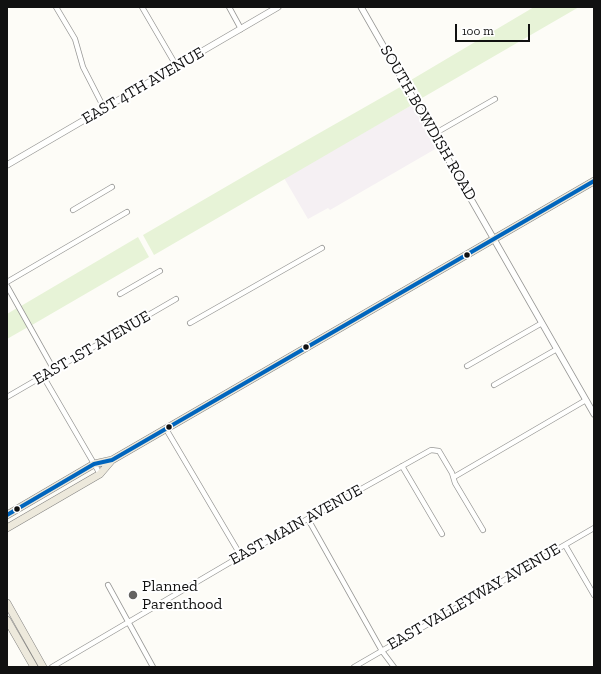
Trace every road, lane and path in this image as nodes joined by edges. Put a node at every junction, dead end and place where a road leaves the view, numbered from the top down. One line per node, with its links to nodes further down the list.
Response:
1 (56, 7): 9 (street)
2 (142, 7): 7 (street)
3 (229, 7): 6 (street)
4 (278, 7): 6 (street, EAST 4TH AVENUE)
5 (361, 7): 10 (street, SOUTH BOWDISH ROAD)
6 (241, 28): 7 (street, EAST 4TH AVENUE)
7 (177, 67): 9 (street, EAST 4TH AVENUE)
8 (495, 99): 10 (street)
9 (104, 108): 11 (street, EAST 4TH AVENUE)
10 (434, 134): 16 (street, SOUTH BOWDISH ROAD)
11 (7, 165)
12 (594, 181): 16 (main road)
13 (112, 187): 14 (street)
14 (73, 210)
15 (127, 212): 19 (street)
16 (495, 239): 23 (street, SOUTH BOWDISH ROAD); 33 (main road)
17 (322, 248): 24 (street)
18 (160, 270): 21 (street)
19 (7, 282)
20 (7, 286): 27 (street)
21 (120, 294)
22 (176, 299): 27 (street, EAST 1ST AVENUE)
23 (542, 323): 25 (street, SOUTH BOWDISH ROAD); 26 (street)
24 (190, 324)
25 (557, 349): 29 (street); 31 (street, SOUTH BOWDISH ROAD)
26 (467, 366)
27 (54, 370): 28 (street, EAST 1ST AVENUE)
28 (43, 376): 30 (street, EAST 1ST AVENUE); 35 (street)
29 (494, 385)
30 (7, 397)
31 (586, 400): 32 (street, SOUTH BOWDISH ROAD); 38 (street)
32 (594, 414)
33 (166, 429): 34 (main road); 46 (street)
34 (112, 460): 35 (main road); 37 (main road)
35 (94, 464): 37 (street); 39 (main road)
36 (402, 466): 38 (street, EAST MAIN AVENUE); 40 (street, EAST MAIN AVENUE); 44 (street)
37 (100, 474): 41 (main road)
38 (454, 478): 43 (street)
39 (7, 514)
40 (308, 519): 46 (street, EAST MAIN AVENUE); 53 (street)
41 (7, 528)
42 (594, 528): 45 (street, EAST VALLEYWAY AVENUE)
43 (483, 530)
44 (442, 534)
45 (565, 545): 48 (street); 53 (street, EAST VALLEYWAY AVENUE)
46 (241, 556): 51 (street, EAST MAIN AVENUE)
47 (108, 585): 51 (street)
48 (594, 595)
49 (7, 603): 55 (main road)
50 (7, 620): 52 (main road)
51 (128, 621): 56 (street, EAST MAIN AVENUE); 57 (street)
52 (9, 629): 54 (main road)
53 (382, 651): 58 (street, EAST VALLEYWAY AVENUE); 59 (street)
54 (34, 667)
55 (43, 667)
56 (52, 667)
57 (153, 667)
58 (354, 667)
59 (394, 667)

